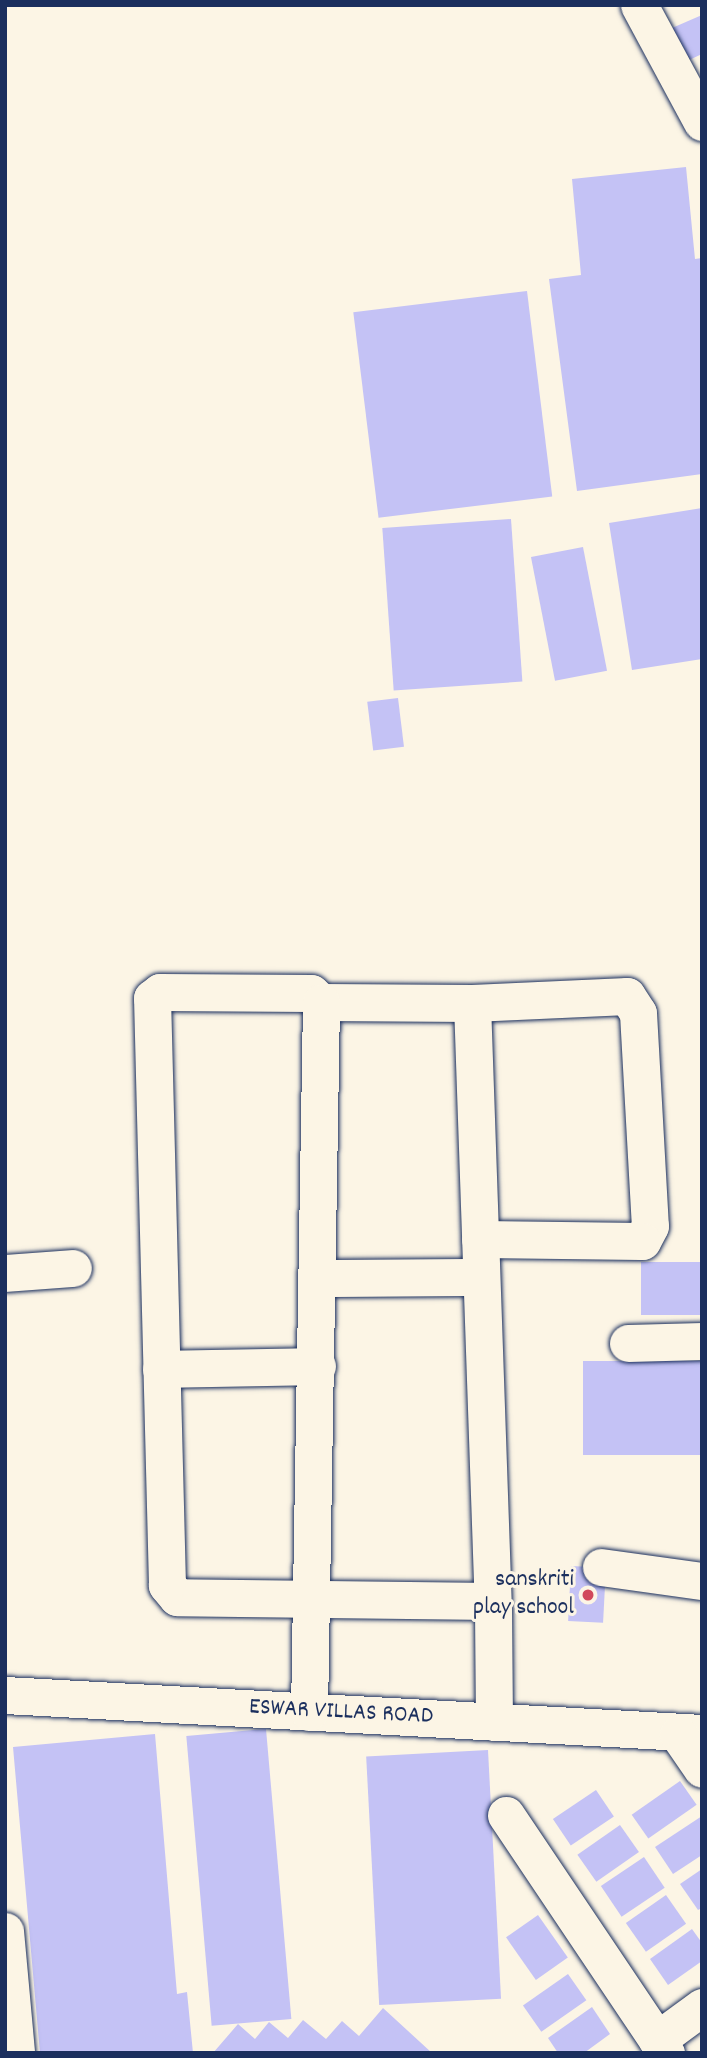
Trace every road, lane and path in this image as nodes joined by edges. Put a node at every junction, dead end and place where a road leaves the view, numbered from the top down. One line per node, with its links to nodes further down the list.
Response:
1 (639, 5): 2 (street)
2 (702, 122)
3 (321, 1002): 4 (street); 9 (street); 13 (street)
4 (472, 1003): 5 (street); 5 (street)
5 (480, 1239): 8 (street)
6 (73, 1268): 7 (street)
7 (5, 1273)
8 (481, 1277): 9 (street); 17 (street)
9 (319, 1278): 12 (street)
10 (702, 1341): 11 (street)
11 (628, 1343)
12 (317, 1366): 13 (street); 16 (street)
13 (161, 1369): 16 (street)
14 (601, 1567): 15 (street)
15 (702, 1581)
16 (312, 1598): 17 (street); 19 (street)
17 (492, 1601): 20 (street)
18 (5, 1695): 19 (street, ESWAR VILLAS ROAD)
19 (309, 1712): 20 (street, ESWAR VILLAS ROAD)
20 (494, 1722): 21 (street, ESWAR VILLAS ROAD)
21 (690, 1734): 22 (street, ESWAR VILLAS ROAD)
22 (702, 1769)
23 (506, 1815): 26 (street)
24 (5, 1931): 27 (street)
25 (702, 2007): 26 (street)
26 (661, 2047)
27 (16, 2053)

